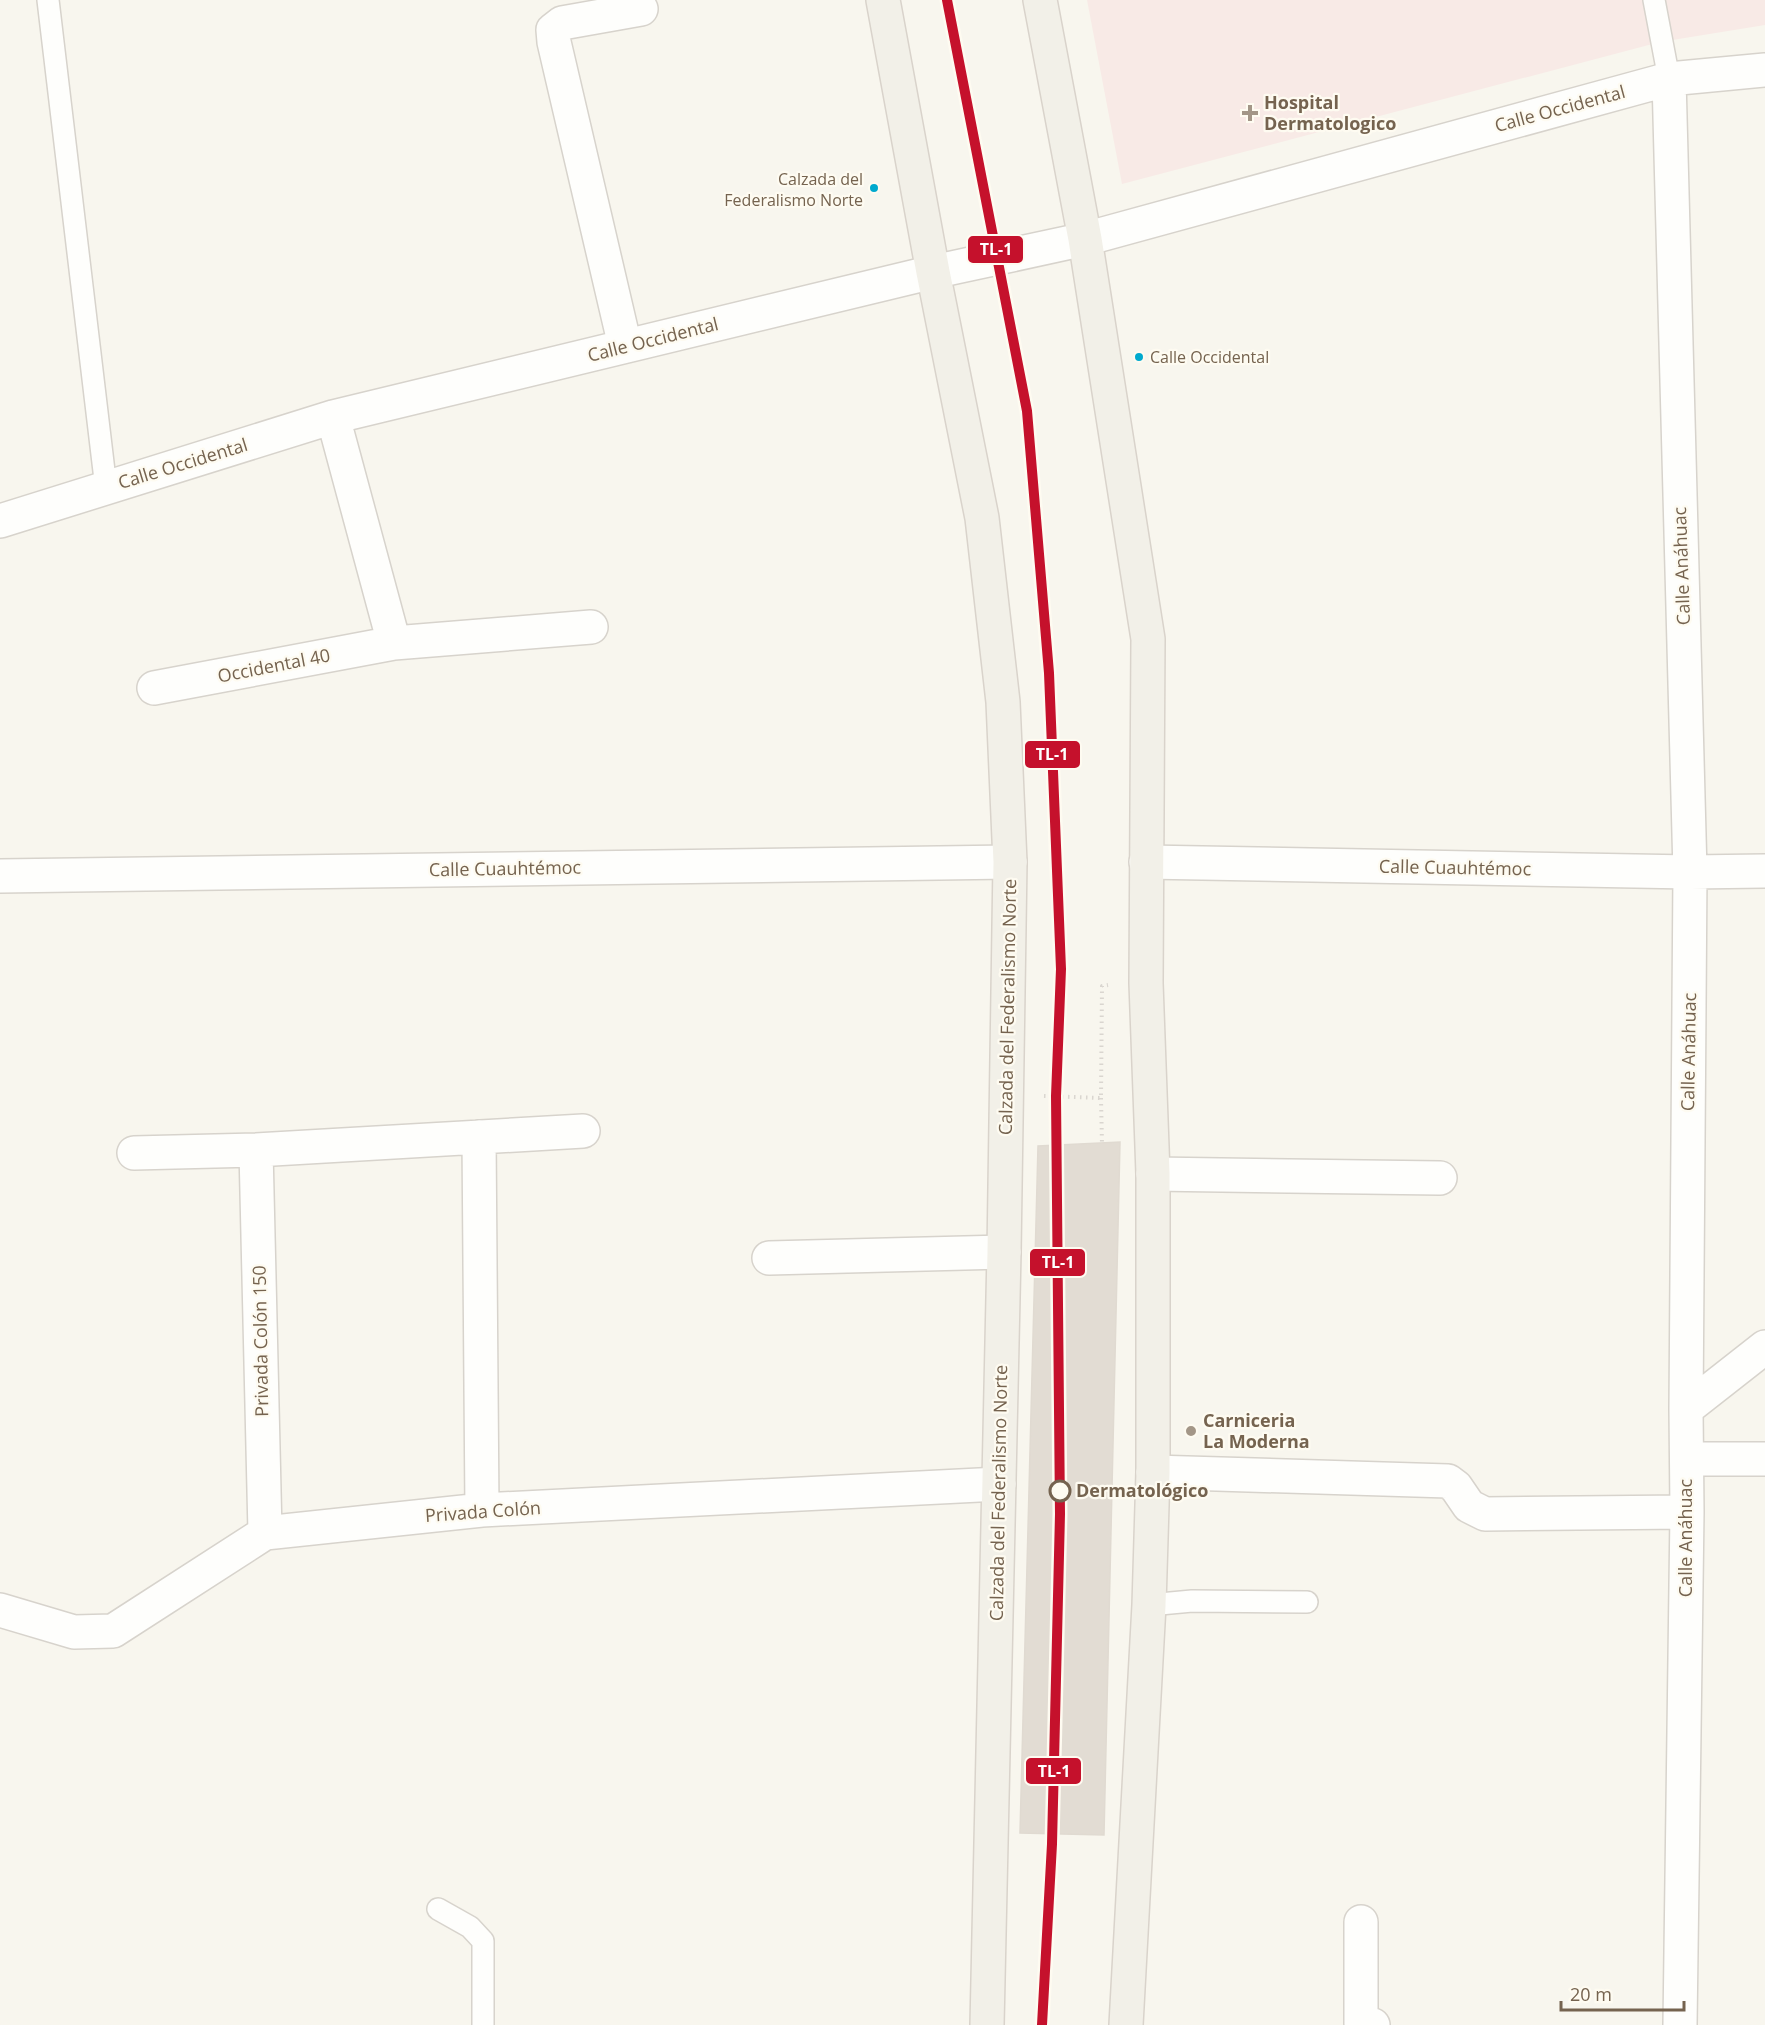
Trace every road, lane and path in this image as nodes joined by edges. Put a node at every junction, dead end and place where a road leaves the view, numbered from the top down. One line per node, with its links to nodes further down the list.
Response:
1 (48, 0): 12 (lane)
2 (883, 0): 9 (main road, Calzada del Federalismo Norte)
3 (1040, 0): 8 (main road)
4 (1654, 0): 7 (lane)
5 (641, 9): 10 (street)
6 (1765, 70): 7 (street, Calle Occidental)
7 (1670, 79): 8 (street, Calle Occidental); 20 (street, Calle Anáhuac)
8 (1085, 239): 9 (street, Calle Occidental); 18 (main road)
9 (933, 272): 10 (street, Calle Occidental); 17 (main road, Calzada del Federalismo Norte)
10 (626, 346): 11 (street, Calle Occidental)
11 (333, 417): 12 (street, Calle Occidental); 15 (street)
12 (106, 488): 13 (street, Calle Occidental)
13 (0, 521)
14 (591, 627): 15 (street, Occidental 40)
15 (394, 643): 16 (street, Occidental 40)
16 (154, 688)
17 (1010, 862): 21 (street, Calle Cuauhtémoc); 32 (main road, Calzada del Federalismo Norte)
18 (1146, 862): 20 (street, Calle Cuauhtémoc); 22 (main road)
19 (1765, 871): 20 (street, Calle Cuauhtémoc)
20 (1690, 872): 35 (street, Calle Anáhuac)
21 (0, 876)
22 (1146, 983): 24 (path); 30 (main road)
23 (1041, 1096): 24 (path)
24 (1101, 1098): 27 (path)
25 (584, 1131): 26 (street)
26 (479, 1137): 28 (street); 40 (street)
27 (1102, 1144)
28 (256, 1149): 29 (street); 42 (street, Privada Colón 150)
29 (134, 1153)
30 (1153, 1174): 31 (street); 38 (main road)
31 (1440, 1178)
32 (1004, 1252): 33 (street); 39 (main road, Calzada del Federalismo Norte)
33 (769, 1258)
34 (1765, 1347): 35 (street)
35 (1686, 1409): 36 (street, Calle Anáhuac)
36 (1687, 1459): 37 (street); 41 (street, Calle Anáhuac)
37 (1765, 1459)
38 (1153, 1472): 41 (street); 44 (main road)
39 (999, 1484): 40 (street, Privada Colón); 49 (main road, Calzada del Federalismo Norte)
40 (482, 1510): 42 (street, Privada Colón)
41 (1688, 1512): 52 (street, Calle Anáhuac)
42 (266, 1533): 45 (street, Privada Colón)
43 (1307, 1602): 44 (lane)
44 (1149, 1605): 50 (main road)
45 (0, 1610)
46 (438, 1910): 48 (lane)
47 (1361, 1922): 51 (street)
48 (483, 2025)
49 (987, 2025)
50 (1126, 2025)
51 (1373, 2025)
52 (1680, 2025)

